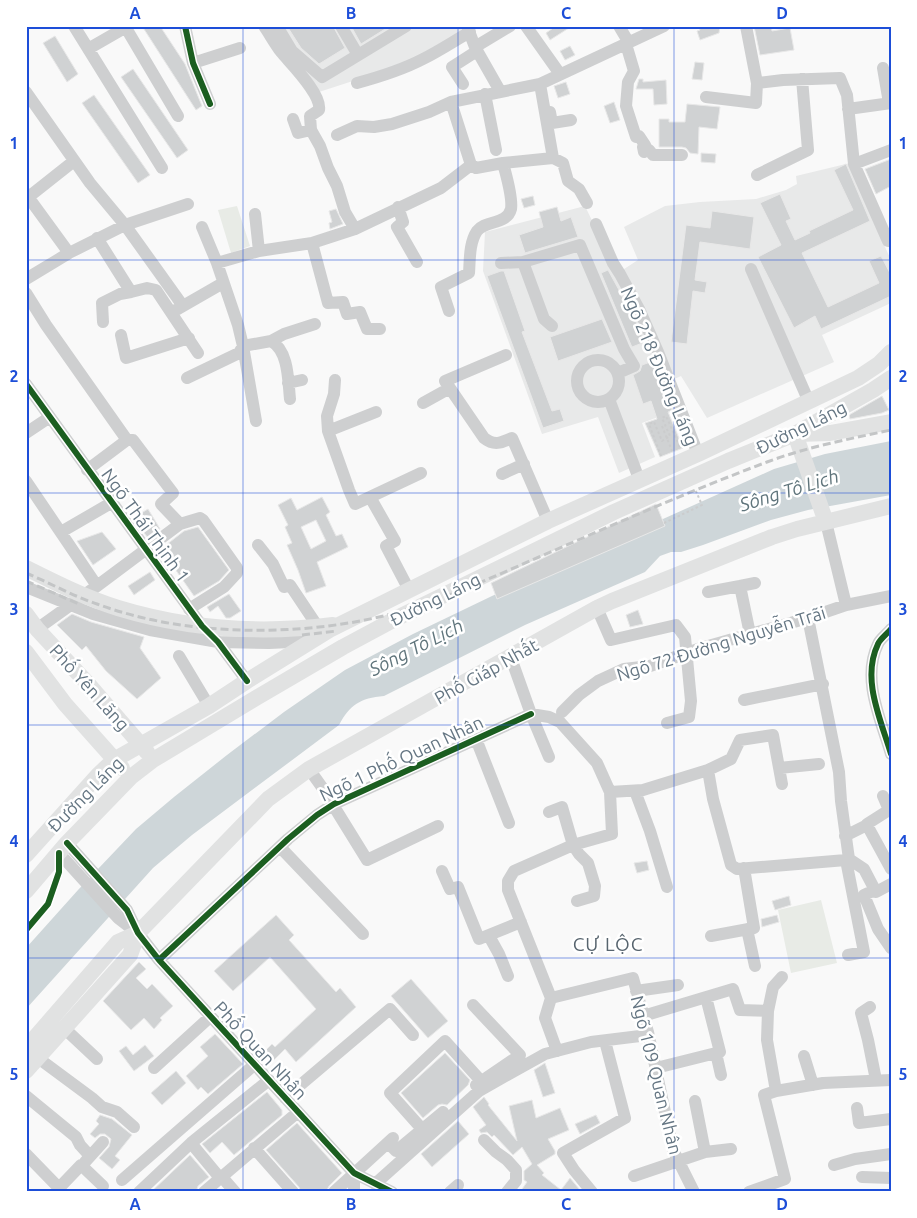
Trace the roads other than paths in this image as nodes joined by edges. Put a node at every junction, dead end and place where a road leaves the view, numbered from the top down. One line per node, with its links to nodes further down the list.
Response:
1 (74, 26): 16 (street)
2 (185, 26): 19 (street)
3 (264, 26): 40 (street)
4 (277, 26): 18 (street)
5 (340, 26): 18 (street)
6 (406, 26): 18 (street)
7 (510, 26): 17 (street)
8 (526, 26): 21 (street)
9 (619, 26): 14 (street)
10 (746, 26): 25 (street)
11 (127, 27): 16 (street); 37 (street)
12 (662, 27): 14 (street)
13 (468, 29): 17 (street); 23 (street)
14 (628, 44): 21 (street); 44 (street)
15 (240, 48): 19 (street)
16 (88, 49): 50 (street)
17 (476, 49): 26 (street); 27 (street)
18 (358, 55)
19 (193, 63): 33 (street)
20 (883, 68): 32 (street)
21 (560, 74): 24 (street)
22 (802, 79): 25 (street); 35 (street); 51 (street)
23 (357, 83)
24 (542, 83): 27 (street); 39 (street); 45 (street)
25 (757, 83): 30 (street)
26 (463, 84)
27 (500, 91): 29 (street)
28 (26, 92): 34 (street)
29 (485, 94): 31 (street); 42 (street)
30 (706, 97)
31 (452, 102): 41 (street); 49 (street)
32 (890, 103): 35 (street)
33 (210, 104)
34 (37, 107): 36 (street); 46 (street)
35 (848, 109): 48 (street)
36 (26, 115)
37 (178, 116)
38 (293, 119): 40 (street)
39 (571, 120)
40 (311, 130): 60 (street)
41 (337, 134)
42 (496, 150)
43 (891, 150): 48 (street)
44 (682, 155)
45 (553, 158): 47 (street); 54 (street)
46 (74, 161): 52 (street); 58 (street)
47 (503, 163): 49 (street); 76 (street)
48 (854, 164): 61 (street)
49 (471, 165): 55 (street)
50 (162, 168)
51 (757, 175)
52 (27, 196): 65 (street)
53 (188, 204): 58 (street)
54 (587, 204)
55 (398, 207): 60 (street); 66 (street)
56 (255, 214): 64 (street)
57 (596, 224): 108 (street, Ngõ 218 Đường Láng)
58 (125, 225): 62 (street); 75 (street)
59 (202, 227): 68 (street)
60 (355, 229): 63 (street)
61 (887, 233)
62 (97, 238): 65 (street); 73 (street)
63 (312, 243): 64 (street); 80 (street)
64 (259, 251): 68 (street)
65 (69, 253): 71 (street)
66 (417, 262)
67 (523, 262): 69 (street); 79 (street); 88 (street)
68 (217, 263): 72 (street)
69 (501, 263)
70 (751, 269): 98 (street)
71 (26, 279)
72 (223, 283): 75 (street); 84 (street)
73 (131, 292): 75 (street); 77 (street)
74 (26, 293): 107 (street)
75 (177, 309): 82 (street)
76 (449, 310)
77 (103, 322)
78 (315, 324): 83 (street)
79 (552, 326)
80 (380, 329)
81 (121, 335): 82 (street)
82 (189, 338): 86 (street)
83 (271, 341): 84 (street); 93 (street)
84 (243, 346): 89 (street); 102 (street)
85 (891, 352): 98 (main road, Đường Láng)
86 (198, 353)
87 (506, 355): 95 (street)
88 (618, 373): 97 (street); 97 (street)
89 (187, 378)
90 (891, 378): 106 (main road, Đường Láng)
91 (302, 380): 93 (street)
92 (335, 380): 104 (street)
93 (288, 383): 96 (street)
94 (26, 384): 101 (street, Ngõ Thái Thịnh 1)
95 (450, 388): 99 (street); 109 (street)
96 (290, 399)
97 (608, 399): 113 (street)
98 (809, 402): 108 (main road, Đường Láng)
99 (423, 403)
100 (376, 412): 104 (street)
101 (50, 417): 105 (street); 110 (street, Ngõ Thái Thịnh 1)
102 (256, 421)
103 (891, 422): 106 (main road)
104 (328, 431): 116 (street)
105 (26, 433)
106 (795, 434): 119 (main road, Đường Láng); 120 (main road)
107 (127, 440): 110 (street); 122 (street)
108 (698, 454): 113 (main road, Đường Láng)
109 (524, 464): 112 (street); 121 (street)
110 (88, 470): 117 (street, Ngõ Thái Thịnh 1)
111 (421, 473): 116 (street)
112 (502, 474)
113 (639, 480): 115 (main road, Đường Láng)
114 (26, 481): 123 (street)
115 (607, 494): 119 (main road); 121 (main road, Đường Láng)
116 (370, 497): 131 (street)
117 (111, 503): 123 (street); 125 (street, Ngõ Thái Thịnh 1)
118 (891, 506): 120 (main road, Phố Giáp Nhất)
119 (614, 512): 163 (main road, Đường Láng)
120 (824, 516): 136 (street); 137 (main road, Phố Giáp Nhất)
121 (548, 521): 131 (main road, Đường Láng)
122 (180, 524): 125 (street); 138 (street)
123 (61, 532): 128 (street)
124 (258, 546): 144 (street)
125 (145, 549): 128 (street); 138 (street, Ngõ Thái Thịnh 1)
126 (26, 568): 133 (main road)
127 (755, 583): 129 (street)
128 (97, 586): 133 (street)
129 (740, 586): 132 (street); 145 (street)
130 (26, 587): 135 (street)
131 (410, 590): 144 (main road, Đường Láng)
132 (708, 592)
133 (83, 595): 135 (street); 141 (main road)
134 (891, 596): 136 (street, Ngõ 72 Đường Nguyễn Trãi)
135 (68, 605): 142 (street); 146 (street)
136 (846, 605): 140 (street, Ngõ 72 Đường Nguyễn Trãi)
137 (597, 608): 147 (street); 149 (main road, Phố Giáp Nhất)
138 (189, 609): 141 (street, Ngõ Thái Thịnh 1)
139 (26, 614): 142 (main road, Phố Yên Lãng)
140 (808, 618): 145 (street, Ngõ 72 Đường Nguyễn Trãi); 152 (street)
141 (202, 626): 144 (main road); 146 (street, Ngõ Thái Thịnh 1)
142 (37, 629): 159 (main road, Phố Yên Lãng)
143 (891, 630): 160 (street)
144 (315, 634): 146 (street); 151 (main road, Đường Láng)
145 (750, 634): 147 (street, Ngõ 72 Đường Nguyễn Trãi)
146 (218, 642): 151 (street, Ngõ Thái Thịnh 1)
147 (686, 653): 155 (street, Ngõ 72 Đường Nguyễn Trãi); 157 (street)
148 (178, 656): 154 (street)
149 (511, 658): 156 (street); 166 (main road, Phố Giáp Nhất)
150 (29, 659): 162 (main road, Phố Yên Lãng)
151 (247, 681): 154 (main road, Đường Láng)
152 (823, 684): 153 (street); 178 (street)
153 (744, 700)
154 (209, 706): 159 (main road, Đường Láng)
155 (562, 712)
156 (531, 714): 158 (street, Ngõ 1 Phố Quan Nhân); 161 (street); 171 (street)
157 (666, 723)
158 (476, 739): 173 (street, Ngõ 1 Phố Quan Nhân); 176 (street)
159 (141, 744): 162 (main road, Đường Láng); 163 (main road, Phố Yên Lãng)
160 (891, 754)
161 (549, 756)
162 (114, 760): 168 (main road, Phố Yên Lãng); 182 (main road, Đường Láng)
163 (153, 760): 168 (main road, Đường Láng)
164 (819, 764): 165 (street)
165 (779, 768): 167 (street); 169 (street)
166 (309, 769): 173 (street); 194 (main road, Phố Giáp Nhất)
167 (708, 770): 170 (street); 184 (street)
168 (131, 777): 181 (main road, Đường Láng)
169 (782, 784)
170 (634, 791): 171 (street); 188 (street)
171 (610, 792): 179 (street)
172 (883, 796): 175 (street)
173 (333, 805): 177 (street); 180 (street, Ngõ 1 Phố Quan Nhân)
174 (549, 812): 179 (street)
175 (866, 821): 178 (street); 186 (street)
176 (510, 823)
177 (438, 826)
178 (845, 836): 183 (street)
179 (573, 845): 191 (street); 192 (street)
180 (280, 847): 195 (street); 200 (street, Ngõ 1 Phố Quan Nhân)
181 (68, 853): 189 (main road, Đường Láng); 194 (street, Phố Quan Nhân)
182 (26, 855)
183 (847, 859): 184 (street); 190 (street); 199 (street)
184 (744, 868): 193 (street)
185 (442, 870): 196 (street)
186 (891, 870)
187 (891, 884): 190 (street)
188 (666, 887)
189 (26, 891)
190 (875, 891): 198 (street)
191 (577, 901)
192 (521, 922): 196 (street); 206 (street)
193 (747, 929): 197 (street); 201 (street)
194 (138, 933): 200 (street, Phố Quan Nhân); 213 (main road); 218 (main road)
195 (363, 934)
196 (489, 936): 202 (street)
197 (711, 936)
198 (891, 948)
199 (848, 955)
200 (159, 960): 212 (street, Phố Quan Nhân)
201 (755, 966)
202 (508, 976)
203 (782, 976): 209 (street)
204 (678, 985): 205 (street)
205 (636, 992): 206 (street, Ngõ 109 Quan Nhân); 211 (street, Ngõ 109 Quan Nhân)
206 (552, 998): 217 (street)
207 (706, 998): 209 (street); 211 (street); 219 (street)
208 (473, 1006): 230 (street)
209 (768, 1011): 232 (street)
210 (860, 1013): 228 (street)
211 (644, 1016): 214 (street, Ngõ 109 Quan Nhân)
212 (210, 1017): 222 (street, Phố Quan Nhân); 223 (street)
213 (65, 1029): 218 (main road); 221 (street)
214 (648, 1032): 216 (street); 224 (street, Ngõ 109 Quan Nhân)
215 (413, 1035): 234 (street)
216 (605, 1041): 217 (street); 269 (street)
217 (557, 1051): 258 (street)
218 (32, 1053): 225 (main road); 239 (street)
219 (716, 1054): 224 (street); 226 (street)
220 (804, 1056): 231 (street)
221 (97, 1059)
222 (254, 1065): 227 (street, Phố Quan Nhân); 257 (street)
223 (154, 1068)
224 (656, 1068): 250 (street, Ngõ 109 Quan Nhân)
225 (26, 1072)
226 (721, 1075)
227 (269, 1080): 234 (street, Phố Quan Nhân); 243 (street)
228 (876, 1080): 229 (street); 231 (street)
229 (891, 1080)
230 (481, 1081): 240 (street); 240 (street)
231 (813, 1085): 232 (street)
232 (776, 1091): 271 (street)
233 (26, 1096): 249 (street)
234 (285, 1098): 237 (street, Phố Quan Nhân)
235 (695, 1102): 246 (street)
236 (857, 1108): 238 (street)
237 (298, 1112): 244 (street); 252 (street, Phố Quan Nhân)
238 (891, 1119)
239 (134, 1127)
240 (422, 1129): 252 (street)
241 (484, 1140): 268 (street)
242 (104, 1142): 249 (street)
243 (191, 1143): 254 (street); 261 (street)
244 (254, 1148): 254 (street); 264 (street)
245 (731, 1149): 246 (street)
246 (704, 1152): 250 (street)
247 (26, 1154): 260 (street)
248 (891, 1154): 251 (street)
249 (86, 1160): 259 (street); 260 (street)
250 (678, 1160): 253 (street); 270 (street, Ngõ 109 Quan Nhân)
251 (834, 1165)
252 (354, 1173): 258 (street, Phố Quan Nhân); 265 (street); 266 (street)
253 (634, 1176)
254 (220, 1177): 262 (street); 263 (street)
255 (862, 1177): 256 (street)
256 (891, 1178)
257 (122, 1180)
258 (375, 1184): 267 (street, Phố Quan Nhân)
259 (103, 1186)
260 (57, 1190)
261 (139, 1192)
262 (204, 1192)
263 (235, 1192)
264 (293, 1192)
265 (334, 1192)
266 (354, 1192)
267 (392, 1192)
268 (507, 1192)
269 (592, 1192)
270 (694, 1192)
271 (749, 1192)

